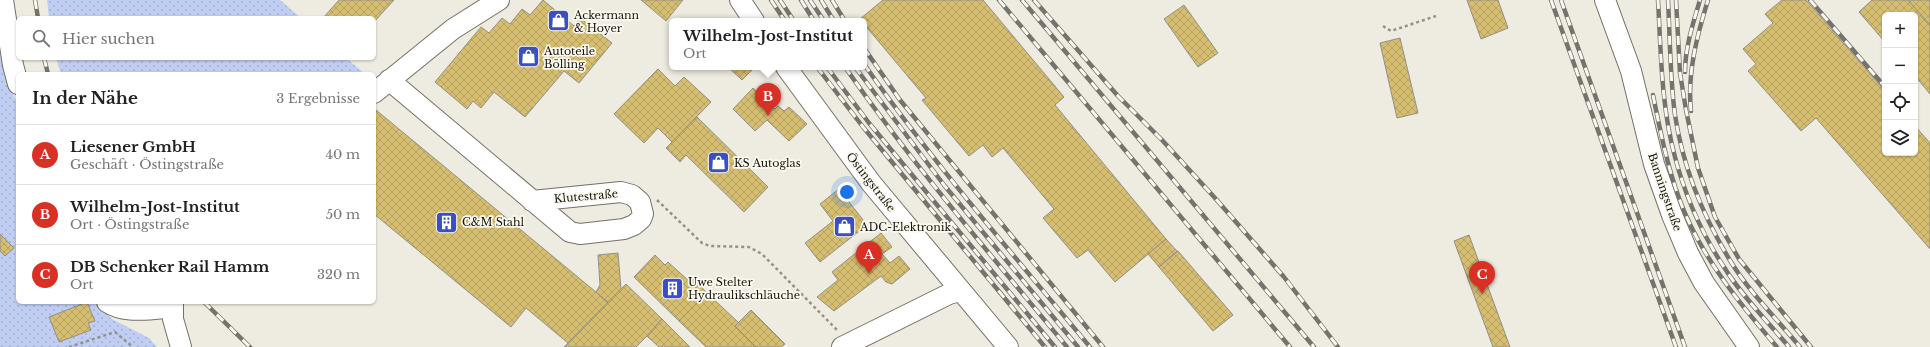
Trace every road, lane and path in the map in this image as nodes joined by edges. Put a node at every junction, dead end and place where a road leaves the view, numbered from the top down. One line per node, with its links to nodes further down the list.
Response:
1 (4, 0): 9 (street)
2 (499, 0): 10 (street)
3 (740, 0): 6 (street)
4 (1605, 0): 21 (street, Banningstraße)
5 (1436, 16): 7 (path)
6 (752, 18)
7 (1383, 26)
8 (788, 70): 13 (street, Östingstraße)
9 (16, 76)
10 (390, 80): 11 (street); 12 (street, Klutestraße)
11 (376, 91)
12 (532, 201): 12 (street, Klutestraße)
13 (960, 291): 19 (street); 20 (street, Östingstraße)
14 (110, 304): 15 (street)
15 (172, 305): 18 (street)
16 (69, 347): 17 (path)
17 (133, 347)
18 (181, 347)
19 (842, 347)
20 (1008, 347)
21 (1749, 347)

